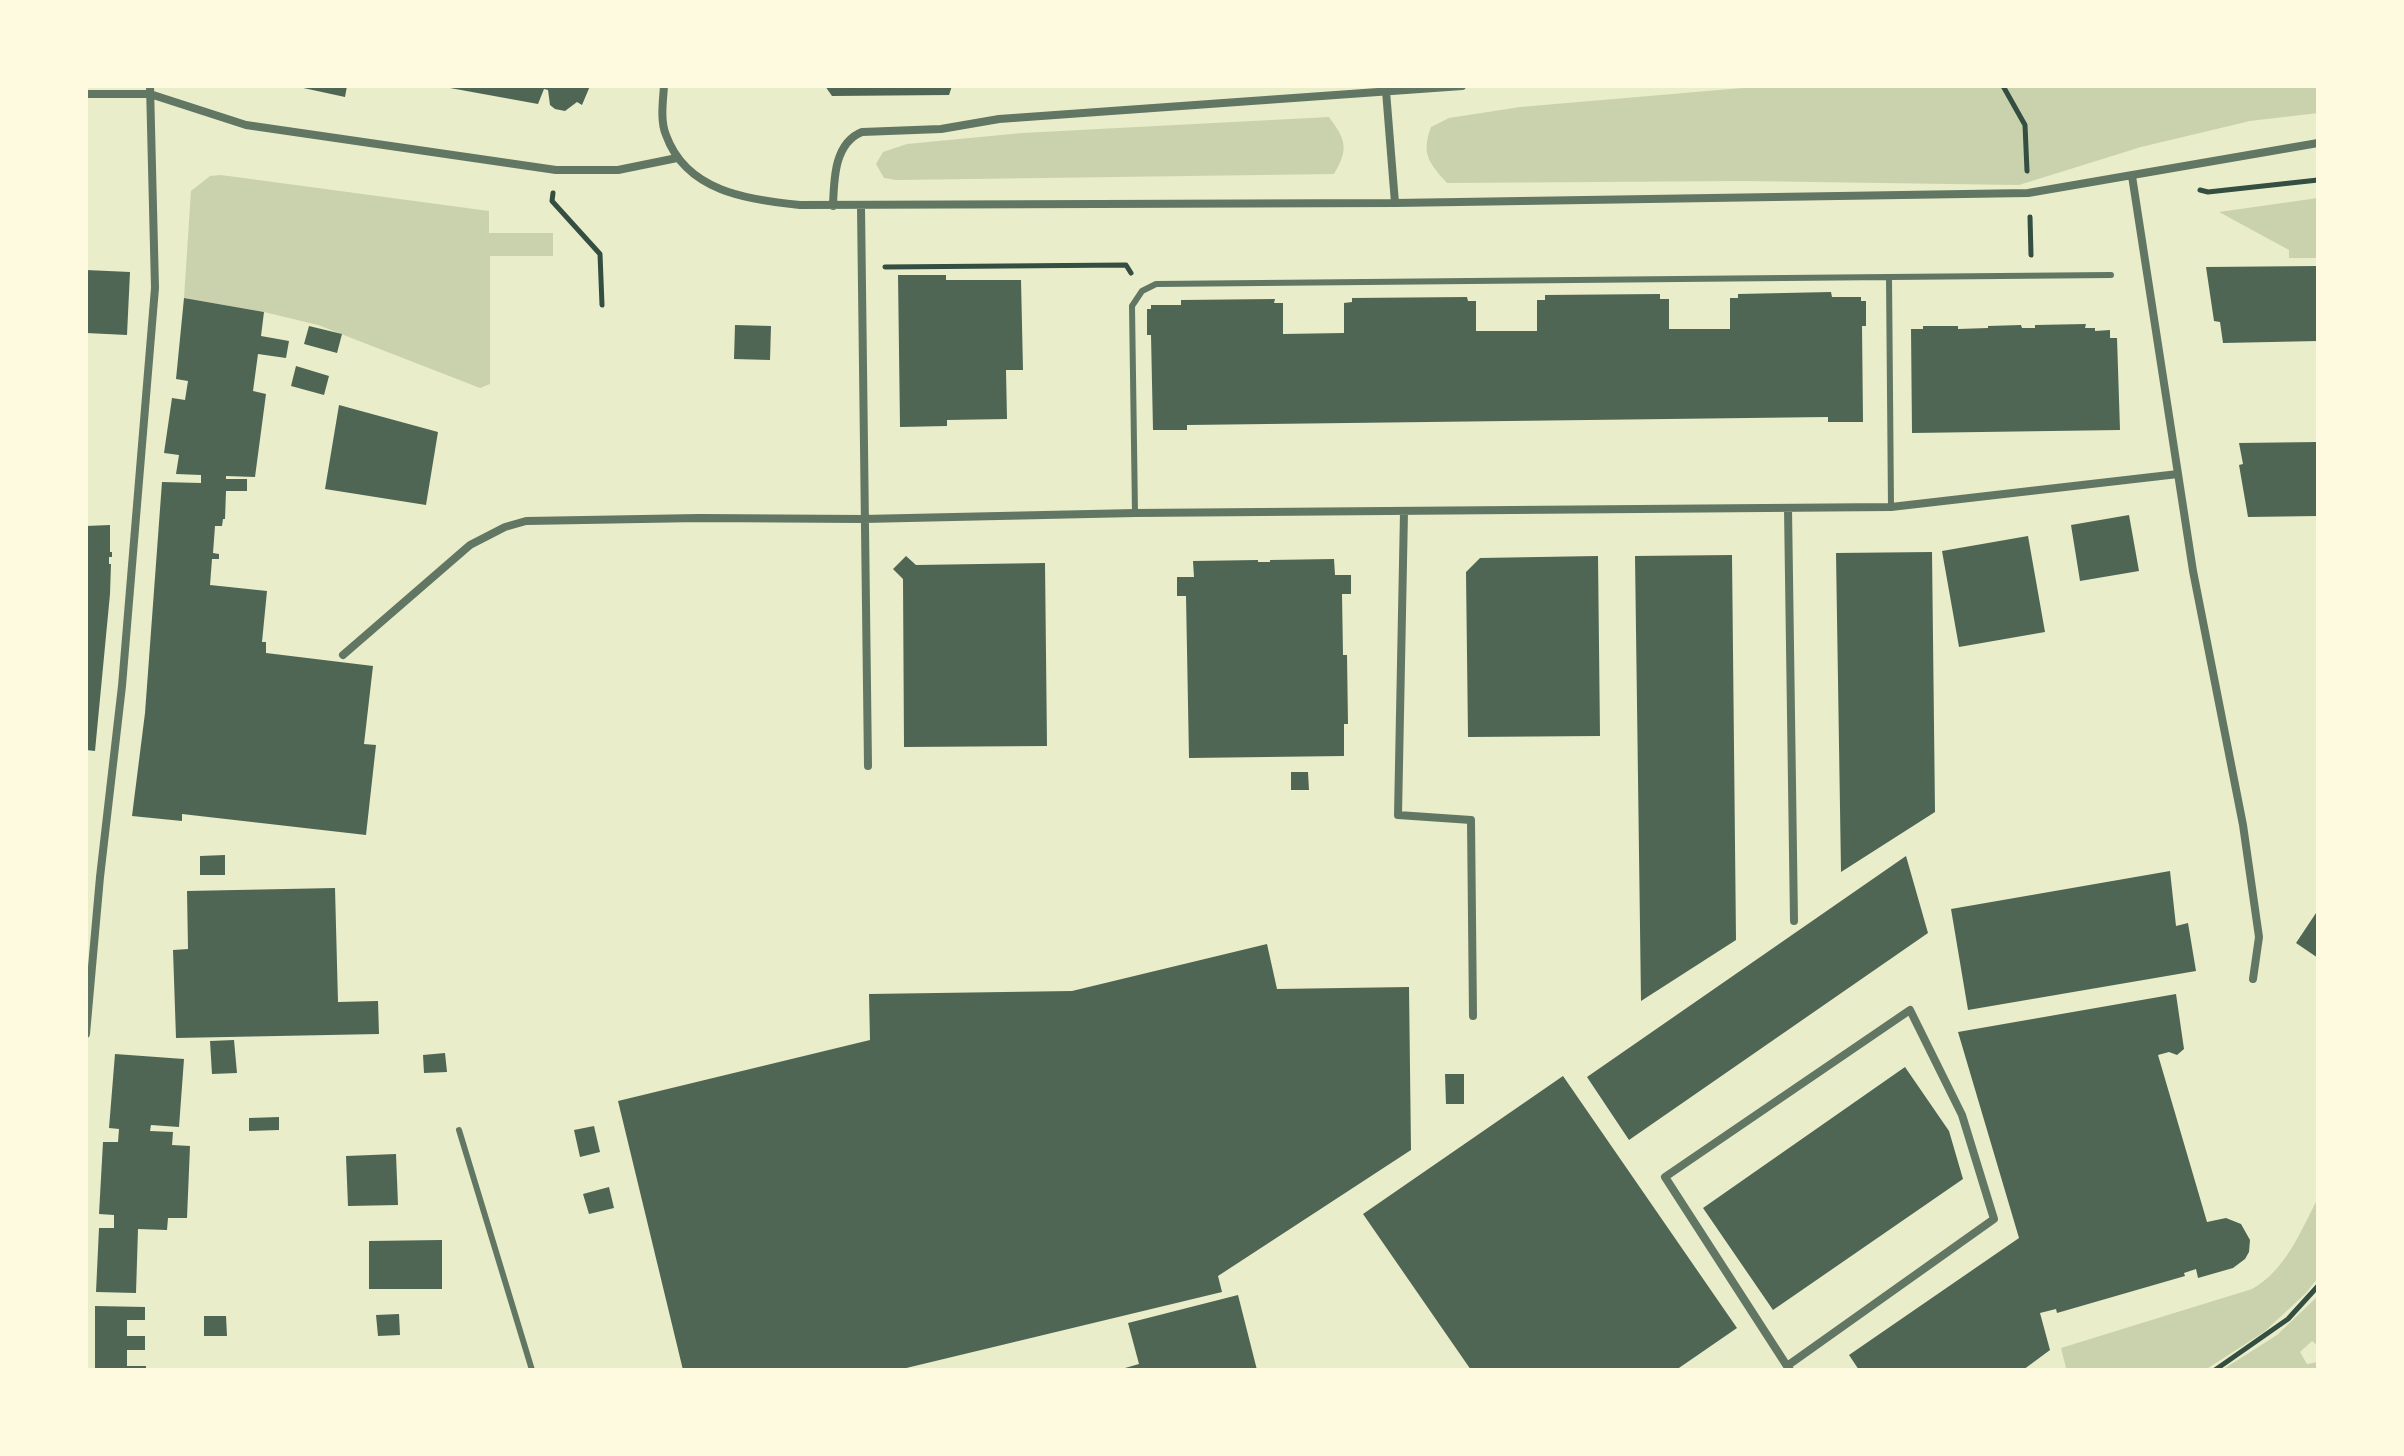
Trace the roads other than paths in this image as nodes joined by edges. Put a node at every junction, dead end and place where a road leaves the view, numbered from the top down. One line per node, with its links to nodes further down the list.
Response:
1 (664, 86): 7 (street)
2 (1462, 86): 4 (street)
3 (150, 90): 5 (street); 7 (street); 25 (street)
4 (1386, 91): 9 (street); 10 (street)
5 (86, 94)
6 (2318, 143): 8 (street)
7 (677, 158): 10 (street)
8 (2132, 176): 9 (street); 14 (street)
9 (1395, 203): 11 (street)
10 (833, 206): 11 (street)
11 (861, 207): 19 (street)
12 (2111, 275): 13 (lane)
13 (1889, 277): 15 (lane); 18 (lane)
14 (2178, 474): 15 (street); 23 (street)
15 (1891, 507): 16 (street)
16 (1788, 508): 17 (street); 22 (street)
17 (1404, 512): 18 (street); 24 (street)
18 (1135, 513): 19 (street)
19 (863, 519): 20 (street); 21 (street)
20 (343, 655)
21 (868, 766)
22 (1794, 921)
23 (2253, 979)
24 (1473, 1016)
25 (86, 1034)
26 (459, 1130): 28 (lane)
27 (1789, 1368): 27 (street)
28 (532, 1370)

